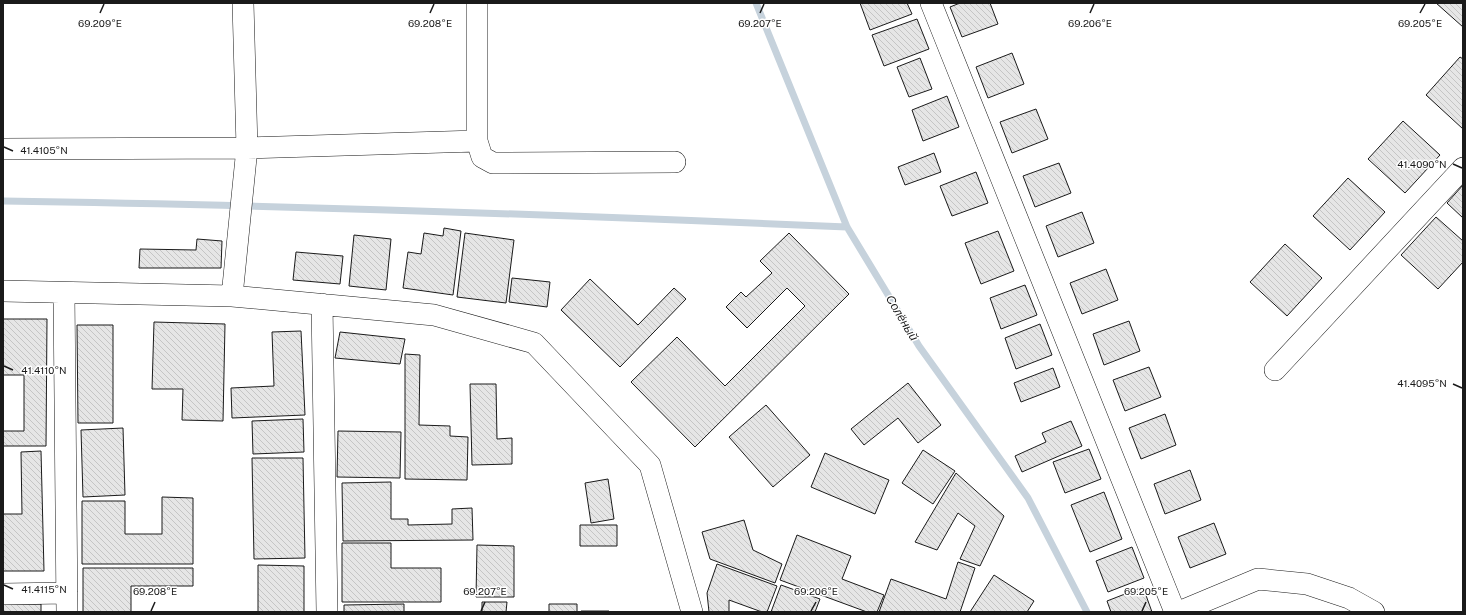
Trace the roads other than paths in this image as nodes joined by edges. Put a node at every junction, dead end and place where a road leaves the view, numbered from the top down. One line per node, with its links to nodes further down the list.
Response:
1 (243, 3): 5 (street)
2 (477, 3): 4 (street)
3 (931, 3): 18 (street)
4 (477, 142): 5 (street); 7 (street)
5 (247, 148): 6 (street); 11 (street)
6 (3, 150)
7 (675, 162)
8 (1463, 168): 13 (street)
9 (3, 291): 10 (street)
10 (64, 292): 11 (street); 15 (street)
11 (232, 296): 12 (street)
12 (322, 304): 16 (street); 17 (street)
13 (1275, 370)
14 (3, 594): 15 (street)
15 (67, 602)
16 (327, 612)
17 (692, 612)
18 (1175, 612)
19 (1179, 612): 20 (street)
20 (1374, 612)

